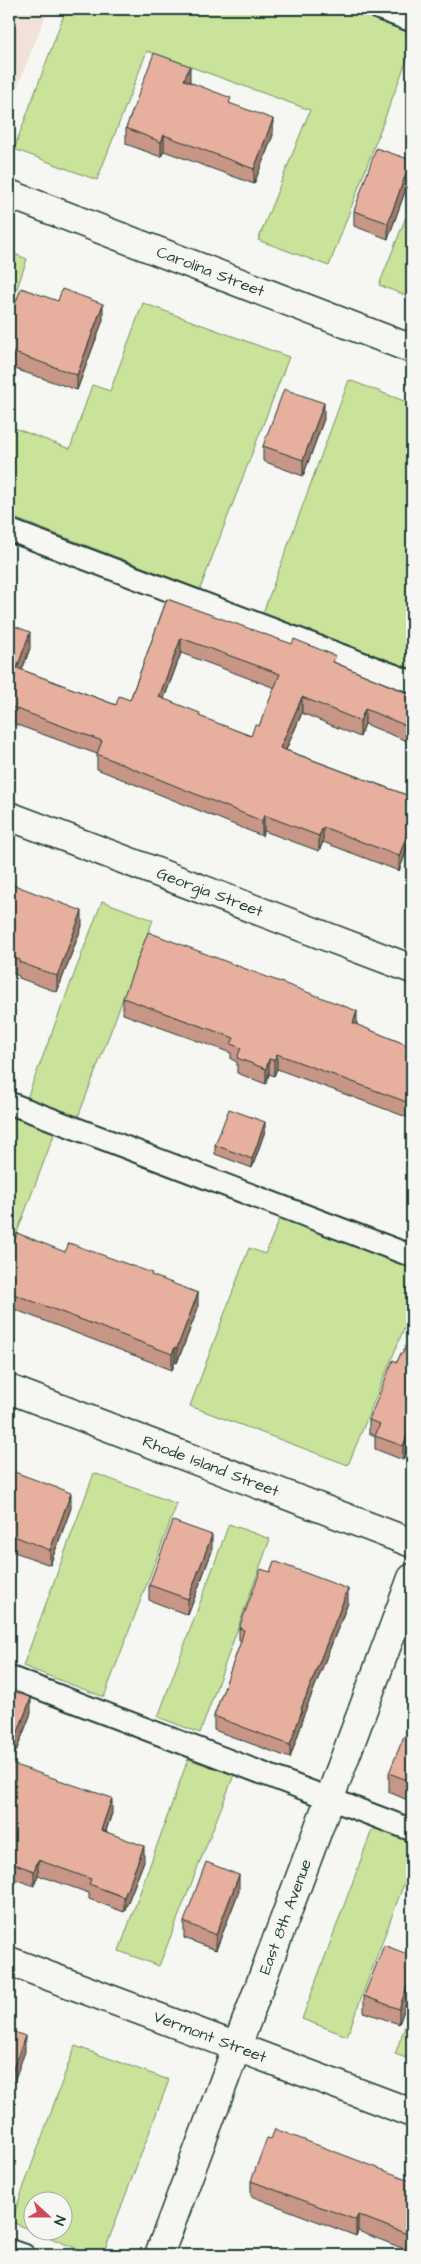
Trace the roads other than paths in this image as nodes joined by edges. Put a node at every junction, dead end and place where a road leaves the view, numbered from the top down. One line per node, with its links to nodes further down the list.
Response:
1 (380, 9): 2 (lane)
2 (412, 21)
3 (9, 194): 4 (street, Carolina Street)
4 (412, 349)
5 (9, 530): 6 (lane)
6 (412, 682)
7 (9, 816): 8 (street, Georgia Street)
8 (412, 969)
9 (9, 1103): 10 (lane)
10 (412, 1256)
11 (9, 1389): 12 (street, Rhode Island Street)
12 (412, 1543)
13 (412, 1578): 15 (street, East 8th Avenue)
14 (9, 1676): 15 (lane)
15 (330, 1799): 16 (lane); 18 (street, East 8th Avenue)
16 (412, 1830)
17 (9, 1961): 18 (street, Vermont Street)
18 (237, 2048): 19 (street, Vermont Street); 22 (street, East 8th Avenue)
19 (412, 2113)
20 (9, 2250): 21 (lane)
21 (24, 2255)
22 (159, 2255)

